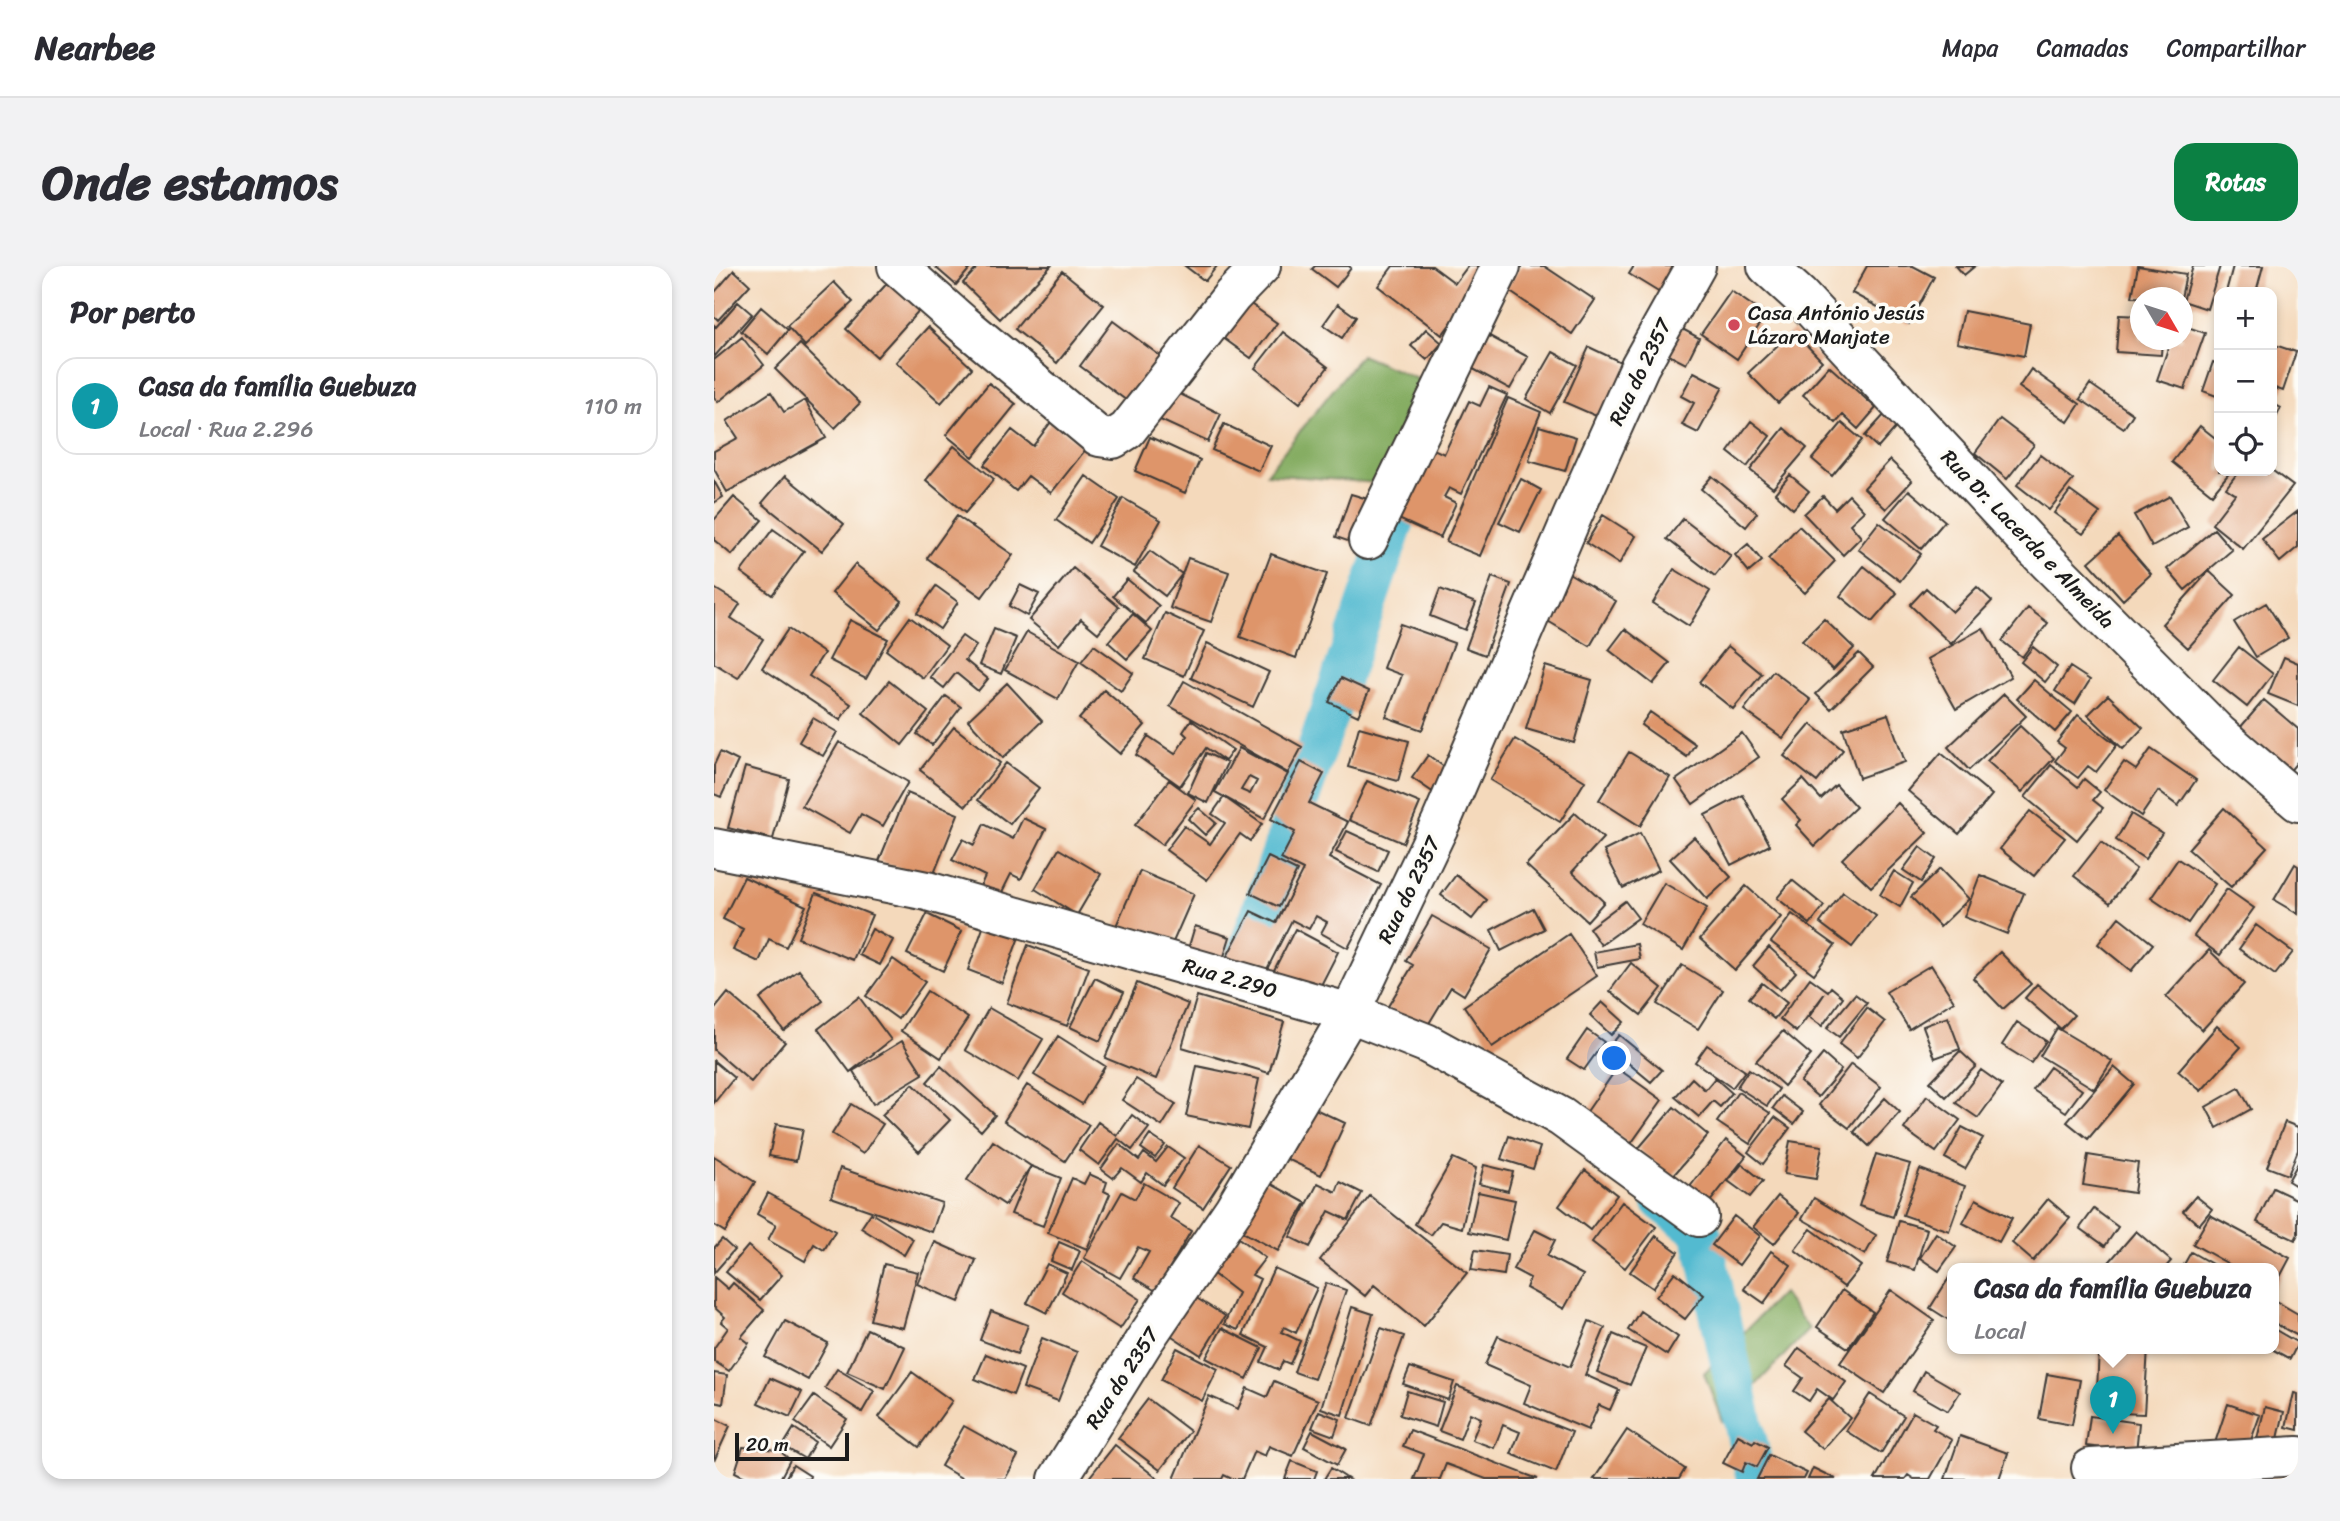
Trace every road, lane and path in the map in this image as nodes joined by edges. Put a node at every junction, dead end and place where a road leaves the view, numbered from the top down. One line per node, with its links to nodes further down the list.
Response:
1 (897, 266): 2 (street)
2 (1261, 266)
3 (1501, 266): 6 (street)
4 (1696, 266): 9 (street, Rua do 2357)
5 (1767, 266): 7 (street, Rua Dr. Lacerda e Almeida)
6 (1368, 540)
7 (2298, 802)
8 (714, 848): 9 (street, Rua 2.290)
9 (1350, 1013): 10 (street, Rua 2.290); 13 (street, Rua do 2357)
10 (1699, 1217)
11 (2298, 1456): 12 (street)
12 (2091, 1468)
13 (1058, 1479)

